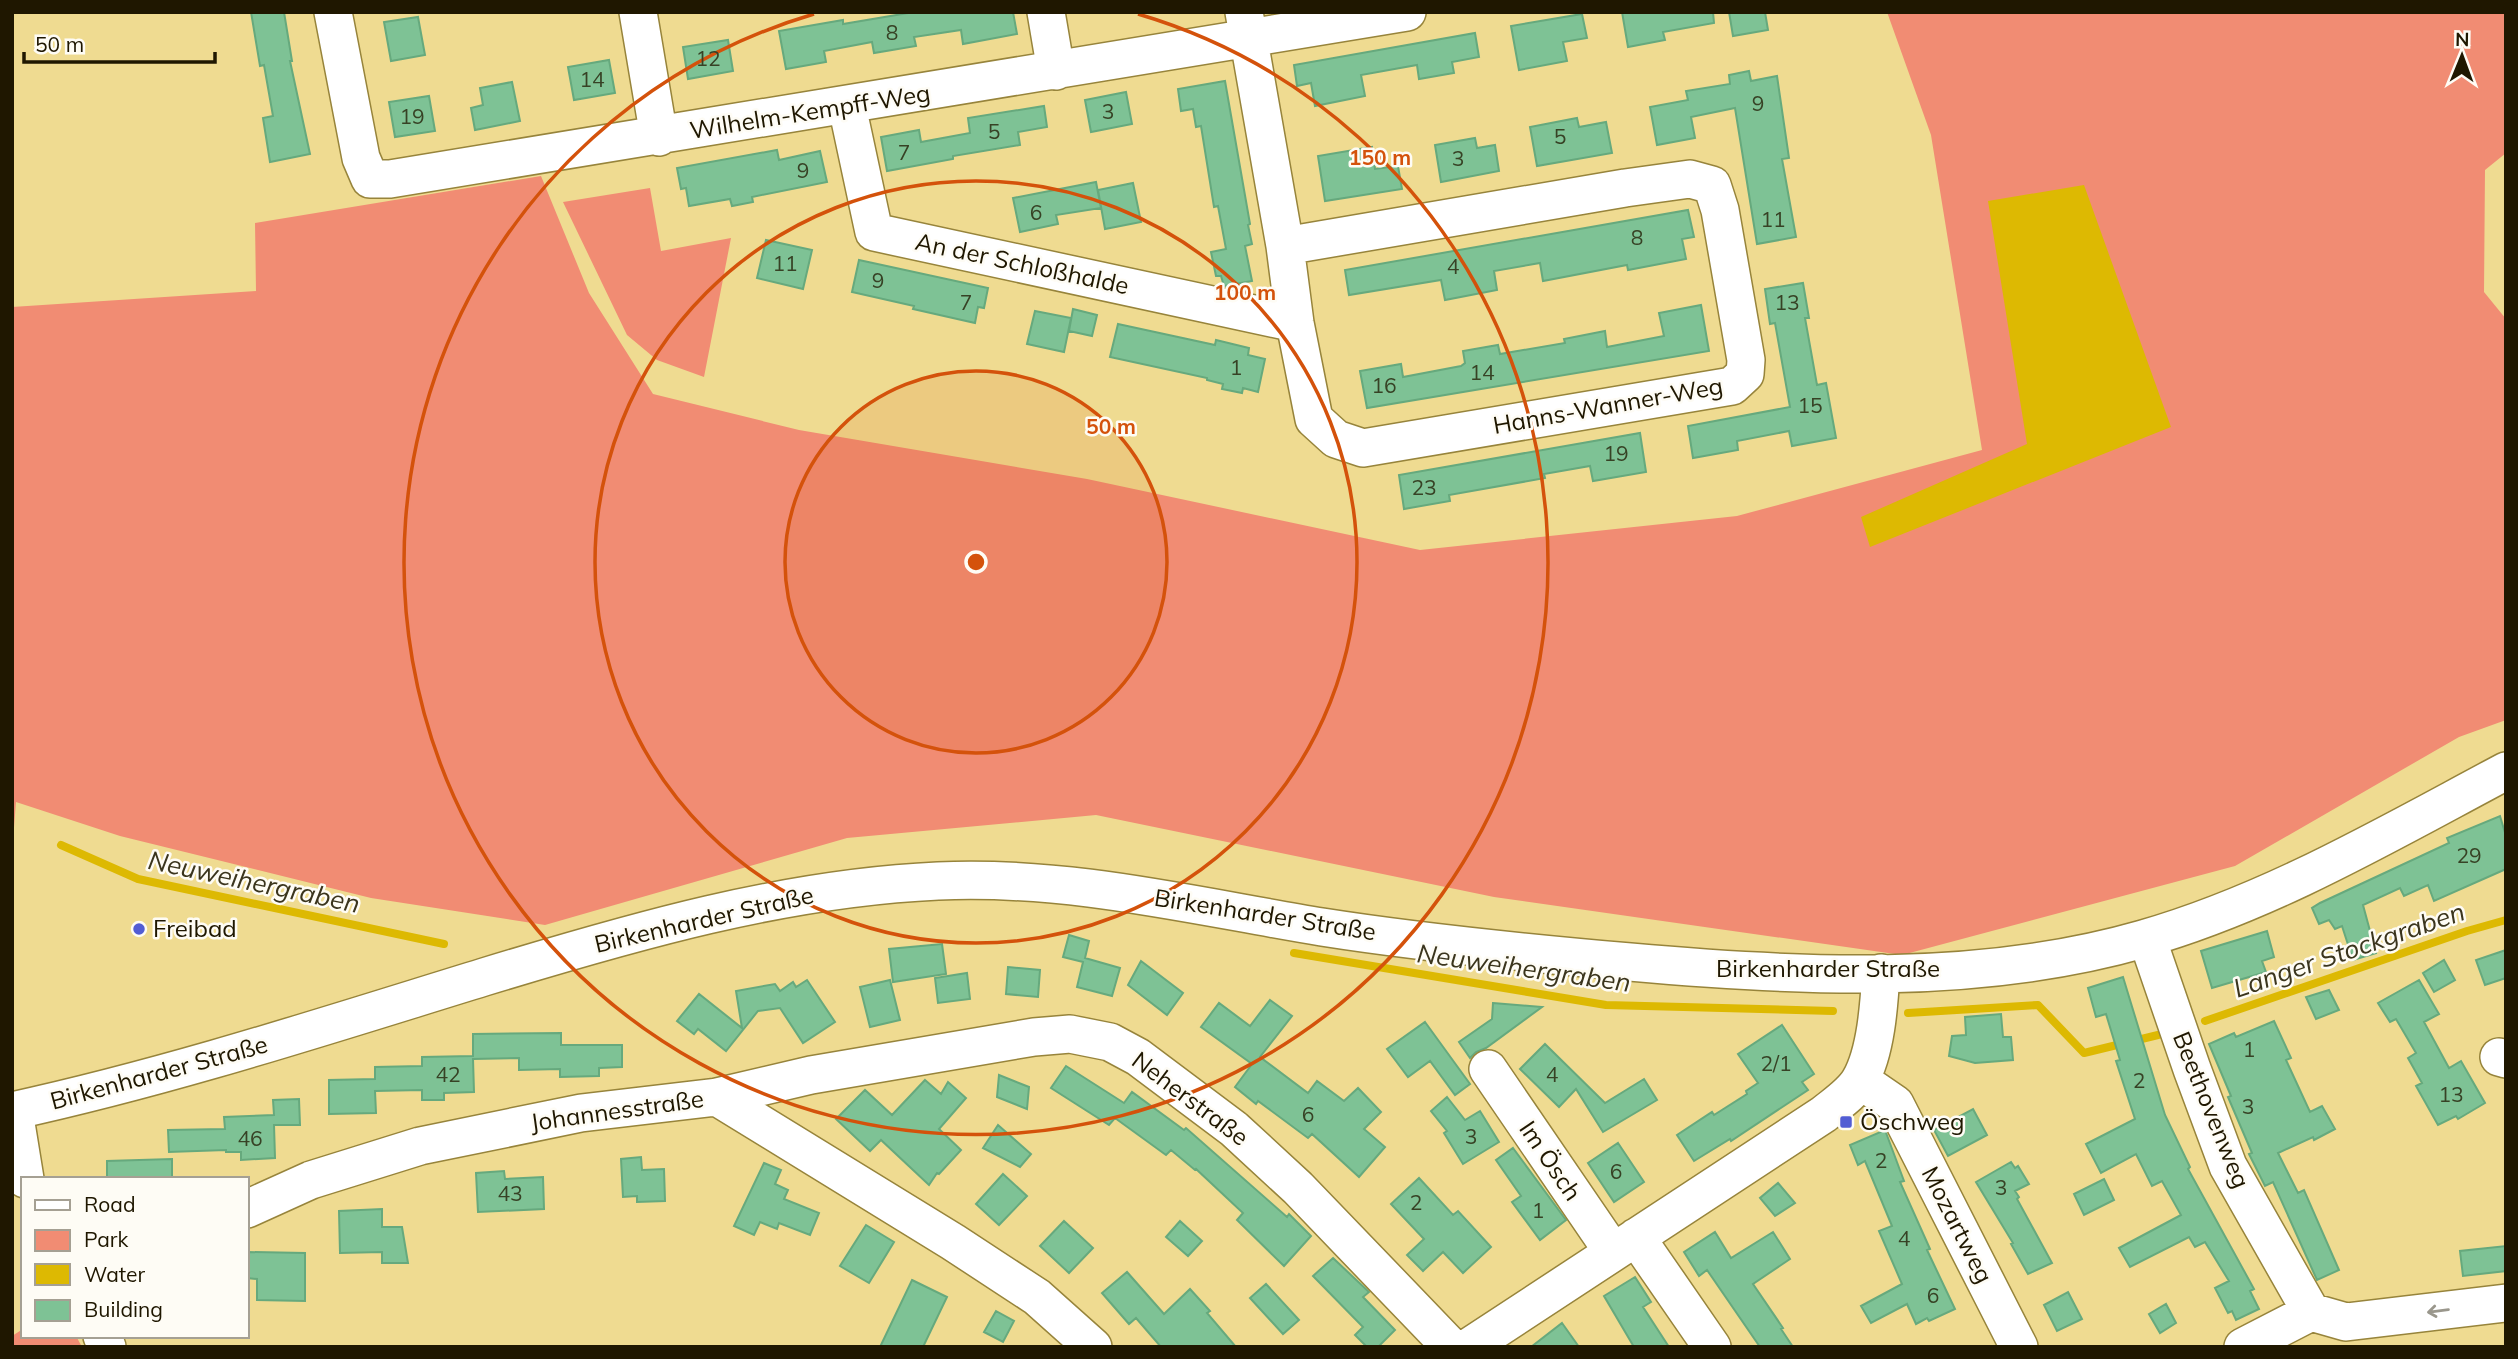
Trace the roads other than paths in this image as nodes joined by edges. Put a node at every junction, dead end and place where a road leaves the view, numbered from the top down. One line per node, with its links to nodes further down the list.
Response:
1 (333, 12): 8 (street, Wilhelm-Kempff-Weg)
2 (638, 12): 8 (street)
3 (1045, 12): 6 (street)
4 (1407, 12): 5 (street, Wilhelm-Kempff-Weg)
5 (1246, 26): 6 (street, Wilhelm-Kempff-Weg); 9 (street)
6 (1056, 71): 7 (street, Wilhelm-Kempff-Weg)
7 (847, 106): 8 (street, Wilhelm-Kempff-Weg); 10 (street, An der Schloßhalde)
8 (659, 137)
9 (1285, 246): 10 (street); 10 (street, Hanns-Wanner-Weg)
10 (1295, 323)
11 (2506, 771): 12 (street, Birkenharder Straße)
12 (2147, 938): 13 (street, Birkenharder Straße); 24 (street, Beethovenweg)
13 (1881, 973): 16 (street); 18 (street, Birkenharder Straße)
14 (1488, 1069): 22 (street, Im Ösch)
15 (811, 1075): 17 (street, Neherstraße); 19 (street); 26 (street, Neherstraße)
16 (1860, 1080): 22 (street); 29 (street, Mozartweg)
17 (717, 1097): 19 (street, Johannesstraße); 21 (street, Johannesstraße)
18 (13, 1111): 20 (street)
19 (787, 1139): 25 (street, Johannesstraße)
20 (25, 1177)
21 (248, 1209)
22 (1625, 1244): 27 (street); 28 (street, Im Ösch)
23 (2506, 1303): 24 (street, one-way to 24)
24 (2311, 1312): 30 (street)
25 (1093, 1347)
26 (1451, 1347)
27 (1469, 1347)
28 (1712, 1347)
29 (2018, 1347)
30 (2243, 1347)

